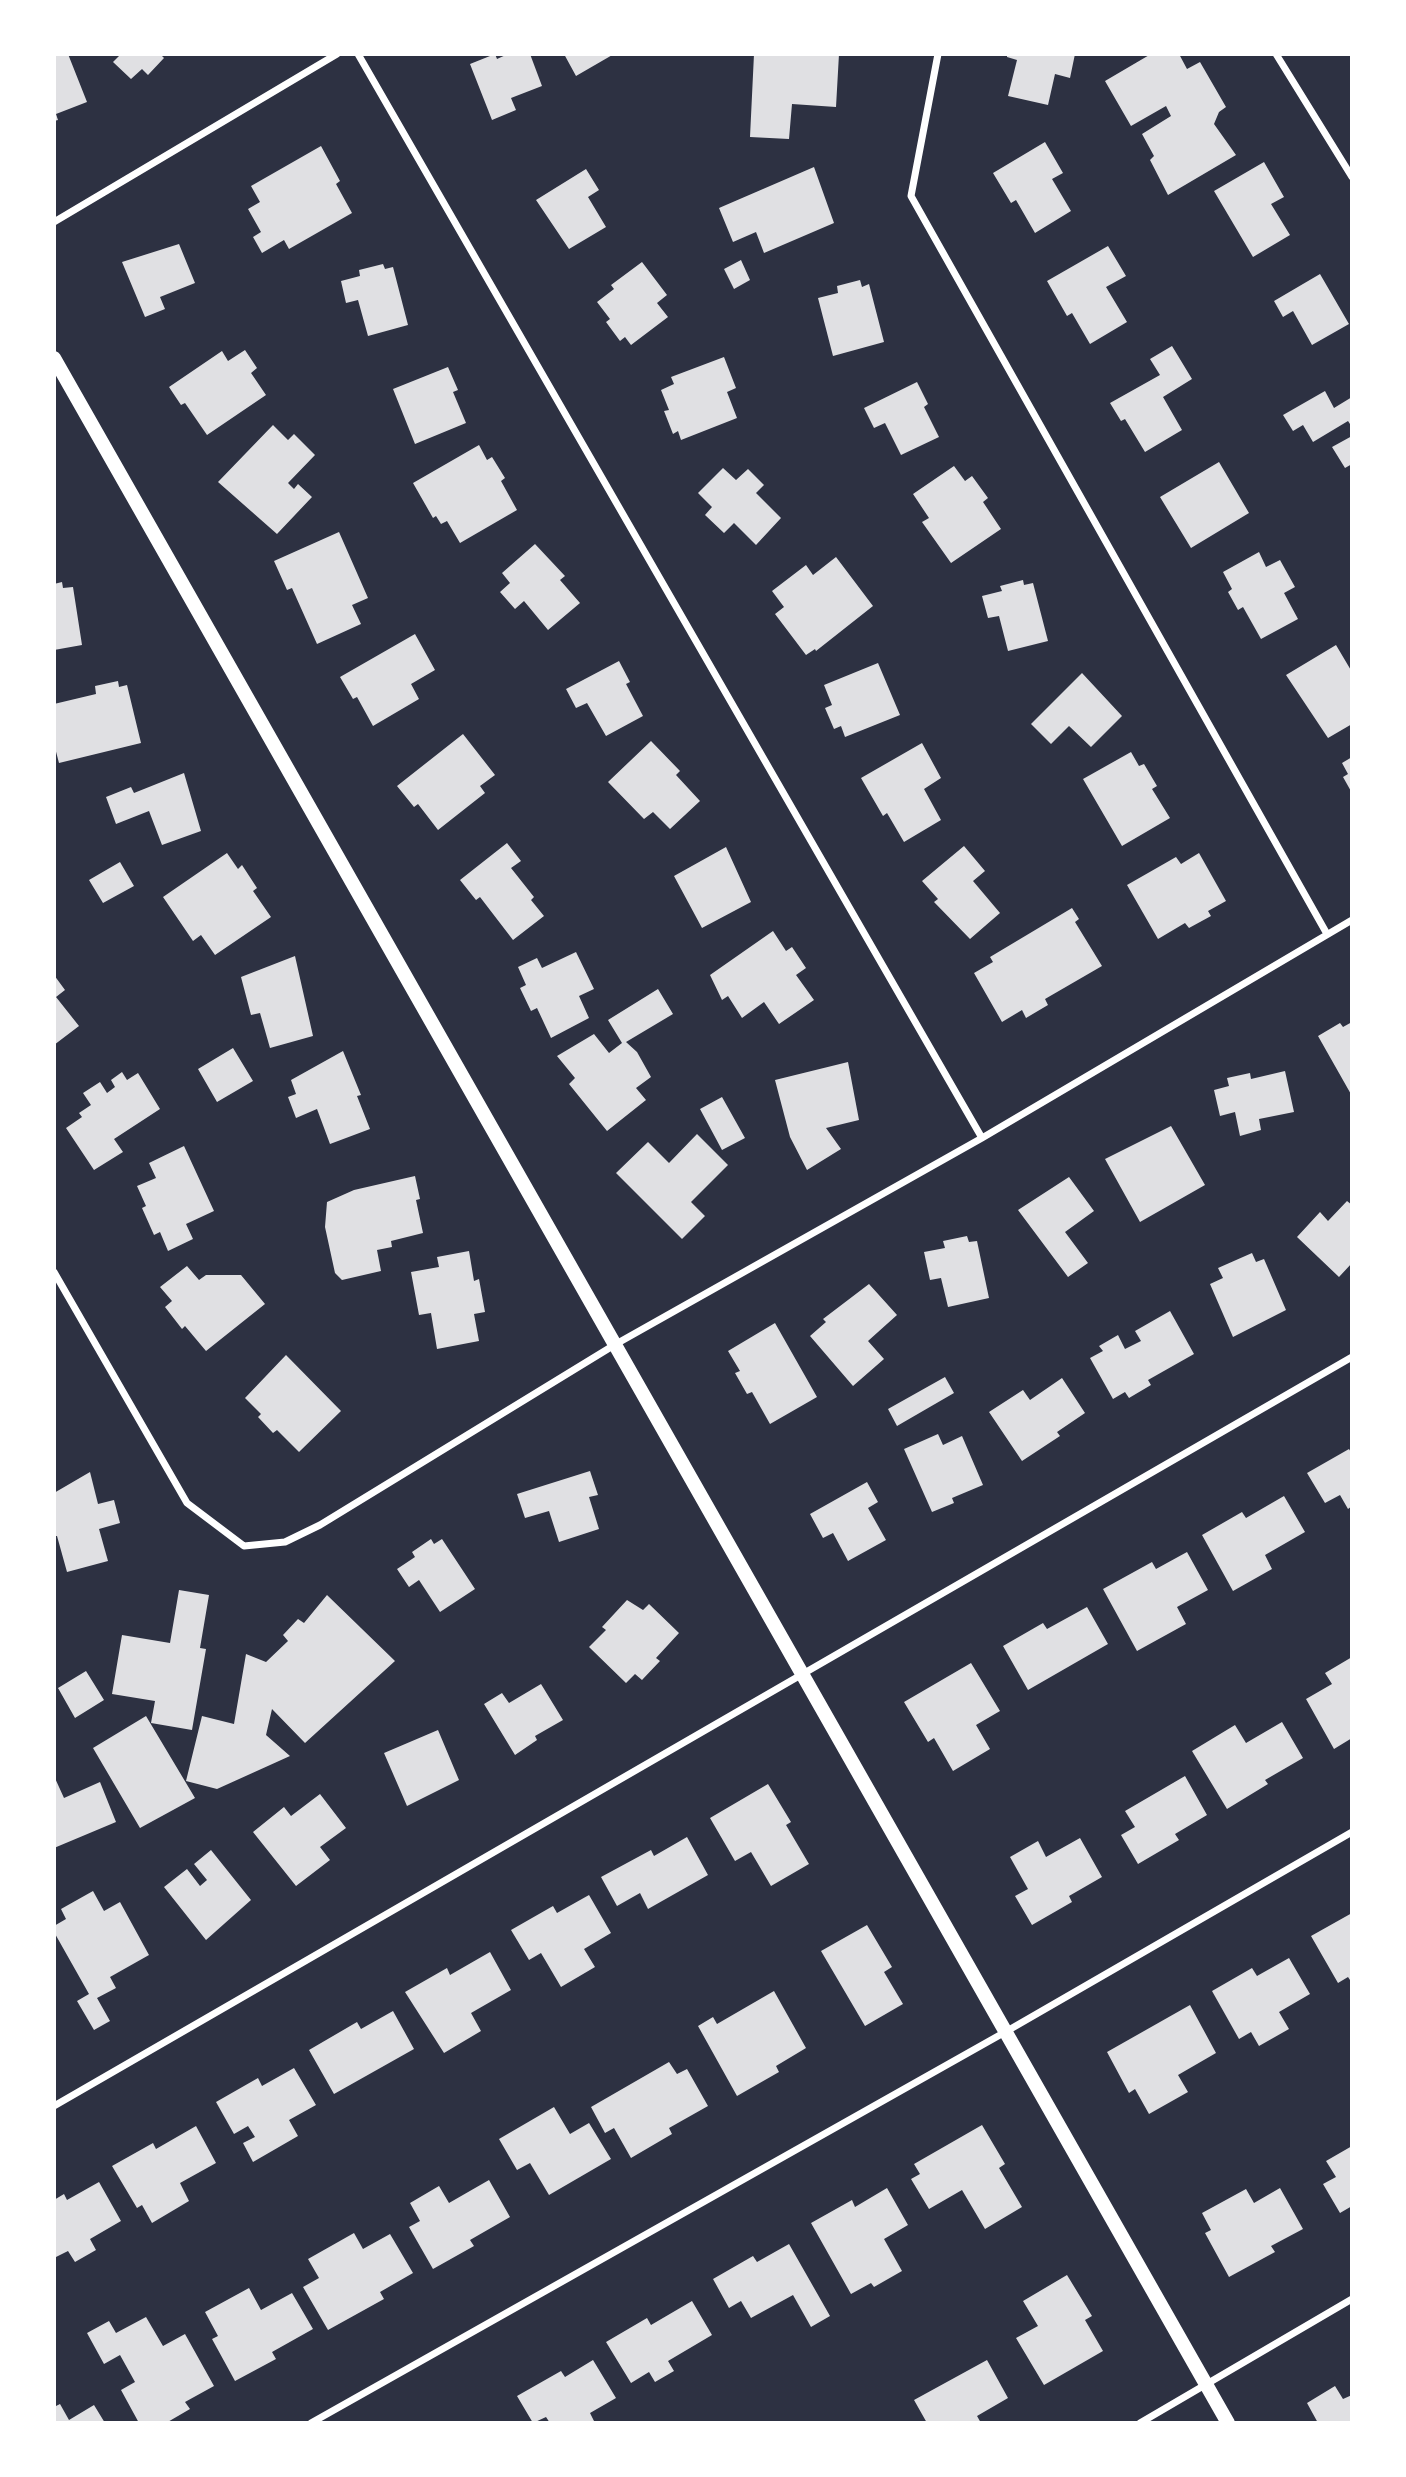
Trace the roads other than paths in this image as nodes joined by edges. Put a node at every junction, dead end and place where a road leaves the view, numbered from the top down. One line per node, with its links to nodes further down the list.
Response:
1 (337, 54): 6 (street)
2 (358, 54): 10 (street)
3 (938, 54): 9 (street)
4 (1276, 54): 5 (street)
5 (1352, 177)
6 (54, 222)
7 (54, 358): 12 (main road)
8 (1352, 920): 9 (street)
9 (1327, 934): 10 (street)
10 (982, 1138): 12 (street)
11 (54, 1272): 12 (street)
12 (616, 1344): 14 (main road)
13 (1352, 1357): 14 (street)
14 (803, 1677): 16 (main road); 17 (street)
15 (1352, 1832): 16 (street)
16 (1007, 2031): 19 (main road); 20 (street)
17 (54, 2106)
18 (1352, 2299): 19 (street)
19 (1206, 2384): 21 (street); 22 (main road)
20 (311, 2423)
21 (1140, 2423)
22 (1228, 2423)

